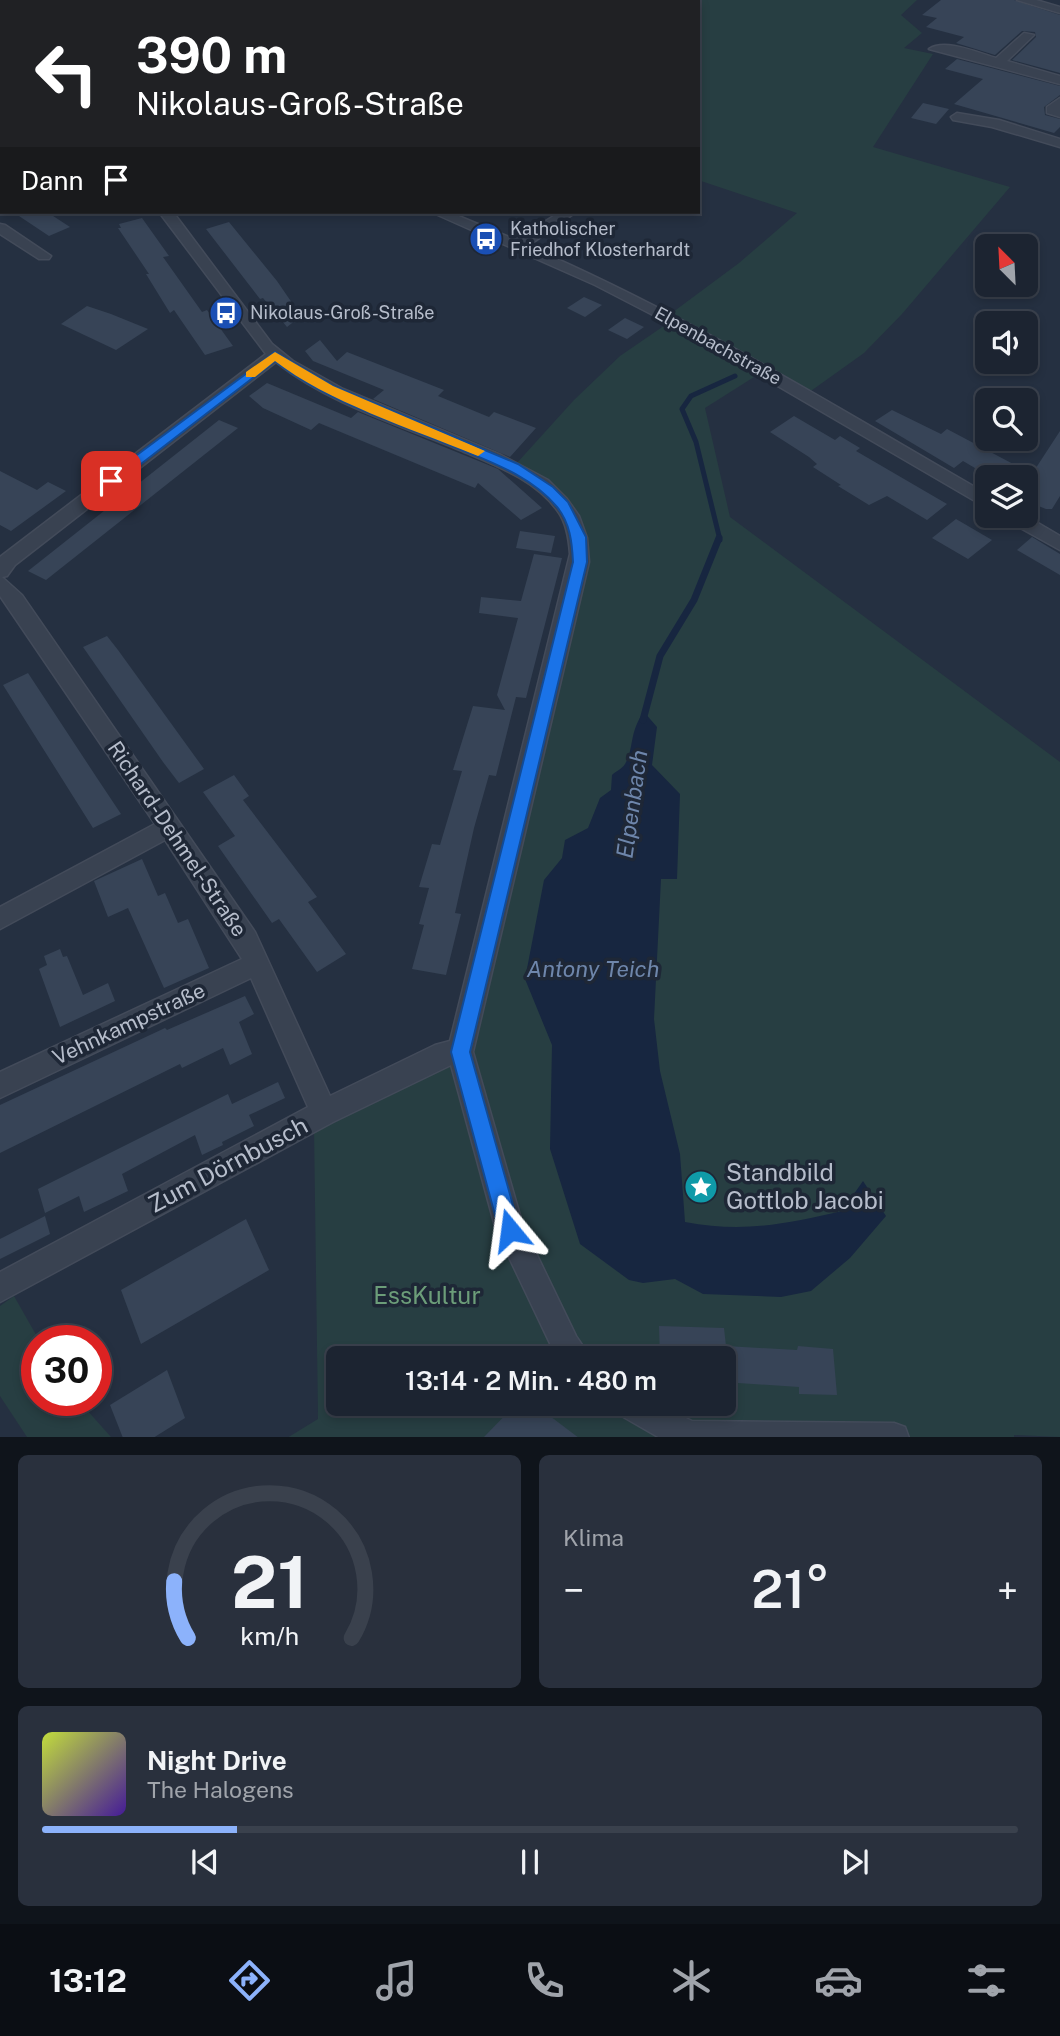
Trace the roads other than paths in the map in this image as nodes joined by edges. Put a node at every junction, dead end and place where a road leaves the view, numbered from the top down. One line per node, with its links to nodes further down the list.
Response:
1 (1023, 0): 2 (street)
2 (1060, 10)
3 (1028, 35): 5 (street)
4 (934, 49): 5 (street)
5 (998, 63): 6 (street)
6 (1060, 80)
7 (1060, 102): 8 (street)
8 (1060, 113)
9 (957, 117): 10 (street)
10 (1060, 143)
11 (167, 214): 17 (street)
12 (443, 214): 15 (street, Elpenbachstraße)
13 (566, 214): 15 (street)
14 (0, 228): 16 (street)
15 (519, 245): 18 (street, Elpenbachstraße)
16 (44, 256)
17 (275, 355): 21 (street); 26 (street)
18 (975, 495)
19 (1037, 528): 20 (street)
20 (1058, 538)
21 (0, 571)
22 (0, 583): 23 (street, Richard-Dehmel-Straße)
23 (169, 827): 24 (street); 25 (street, Richard-Dehmel-Straße)
24 (0, 919)
25 (258, 962): 27 (street, Vehnkampstraße); 28 (street, Richard-Dehmel-Straße)
26 (460, 1052): 28 (street, Zum Dörnbusch); 30 (street)
27 (0, 1085)
28 (324, 1113): 29 (street, Zum Dörnbusch)
29 (0, 1288)
30 (568, 1346)
31 (649, 1416): 32 (street)
32 (894, 1437)

